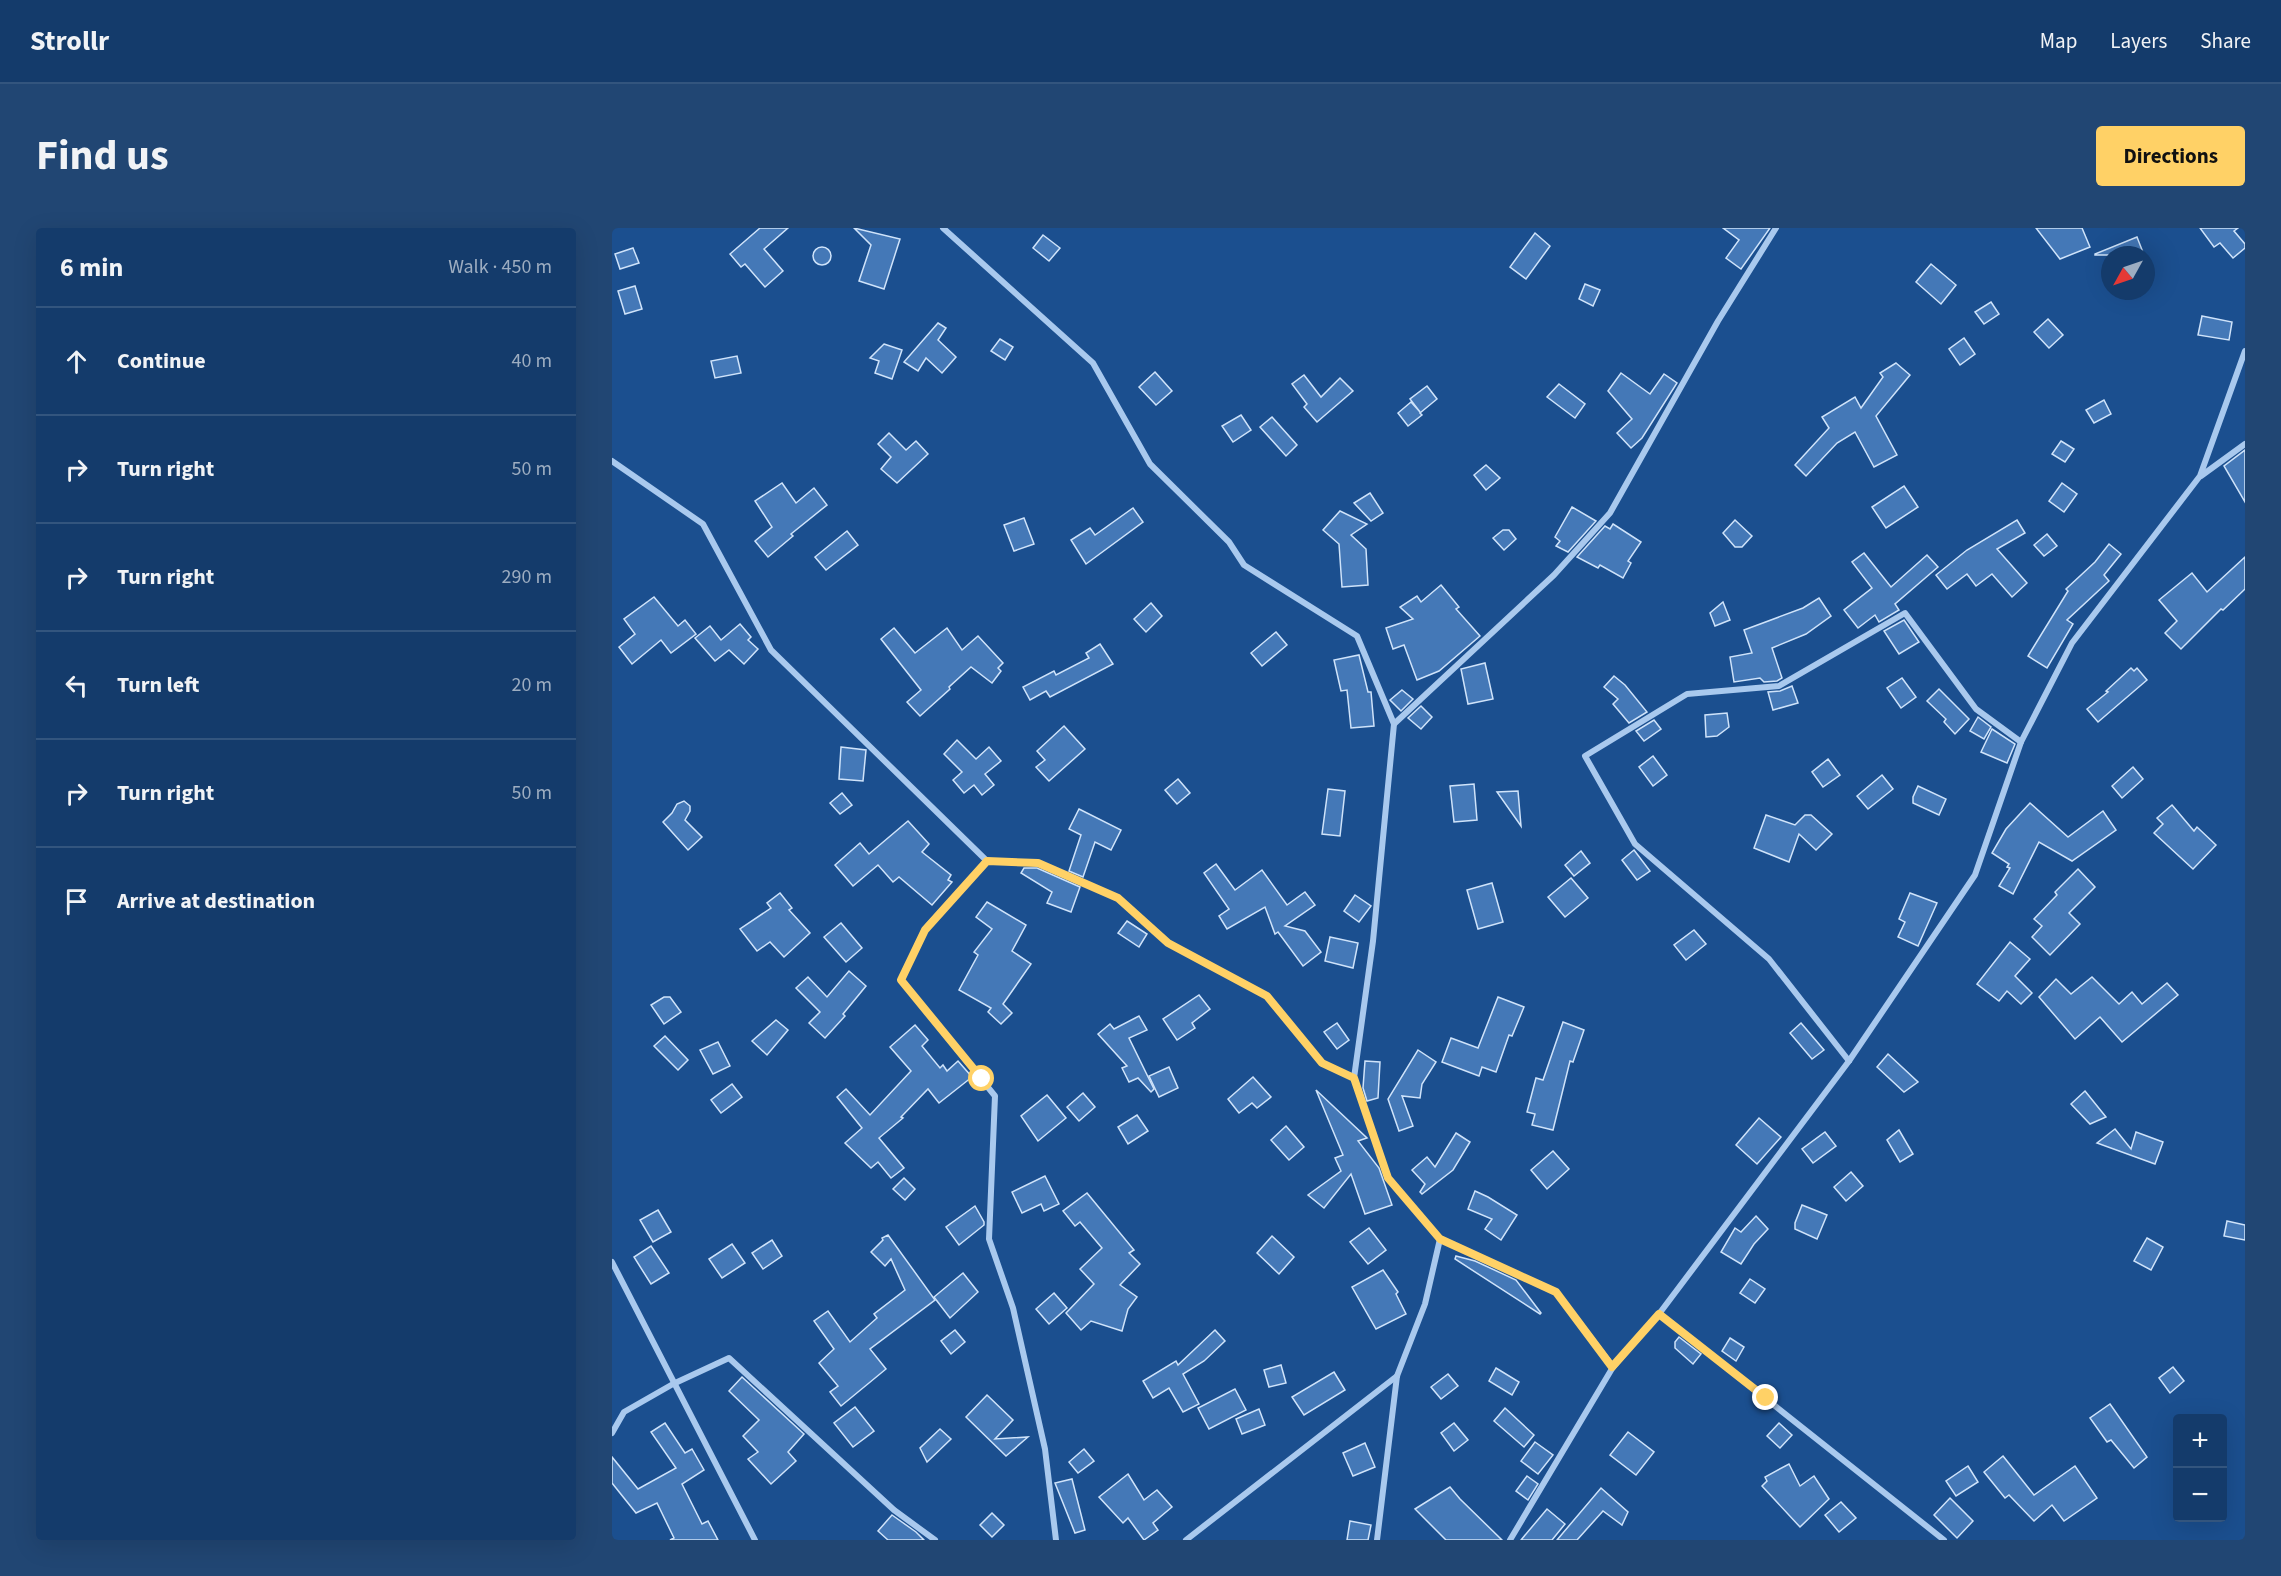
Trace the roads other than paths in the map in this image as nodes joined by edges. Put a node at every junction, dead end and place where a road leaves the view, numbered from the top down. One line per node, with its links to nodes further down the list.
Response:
1 (943, 228): 7 (street)
2 (1776, 228): 7 (street)
3 (2245, 351): 6 (street)
4 (2245, 444): 6 (street)
5 (612, 461): 9 (street)
6 (2200, 476): 8 (street)
7 (1394, 724): 11 (street)
8 (2021, 742): 10 (street); 10 (street)
9 (987, 861): 11 (street); 21 (street)
10 (1849, 1060): 14 (street)
11 (1354, 1078): 12 (street)
12 (1440, 1239): 15 (street); 16 (street)
13 (612, 1262): 17 (street)
14 (1659, 1314): 15 (street); 25 (street)
15 (1612, 1367): 24 (street)
16 (1397, 1376): 22 (street); 23 (street)
17 (673, 1384): 18 (street); 19 (street); 20 (street)
18 (612, 1433)
19 (755, 1540)
20 (934, 1540)
21 (1056, 1540)
22 (1186, 1540)
23 (1377, 1540)
24 (1510, 1540)
25 (1944, 1540)

